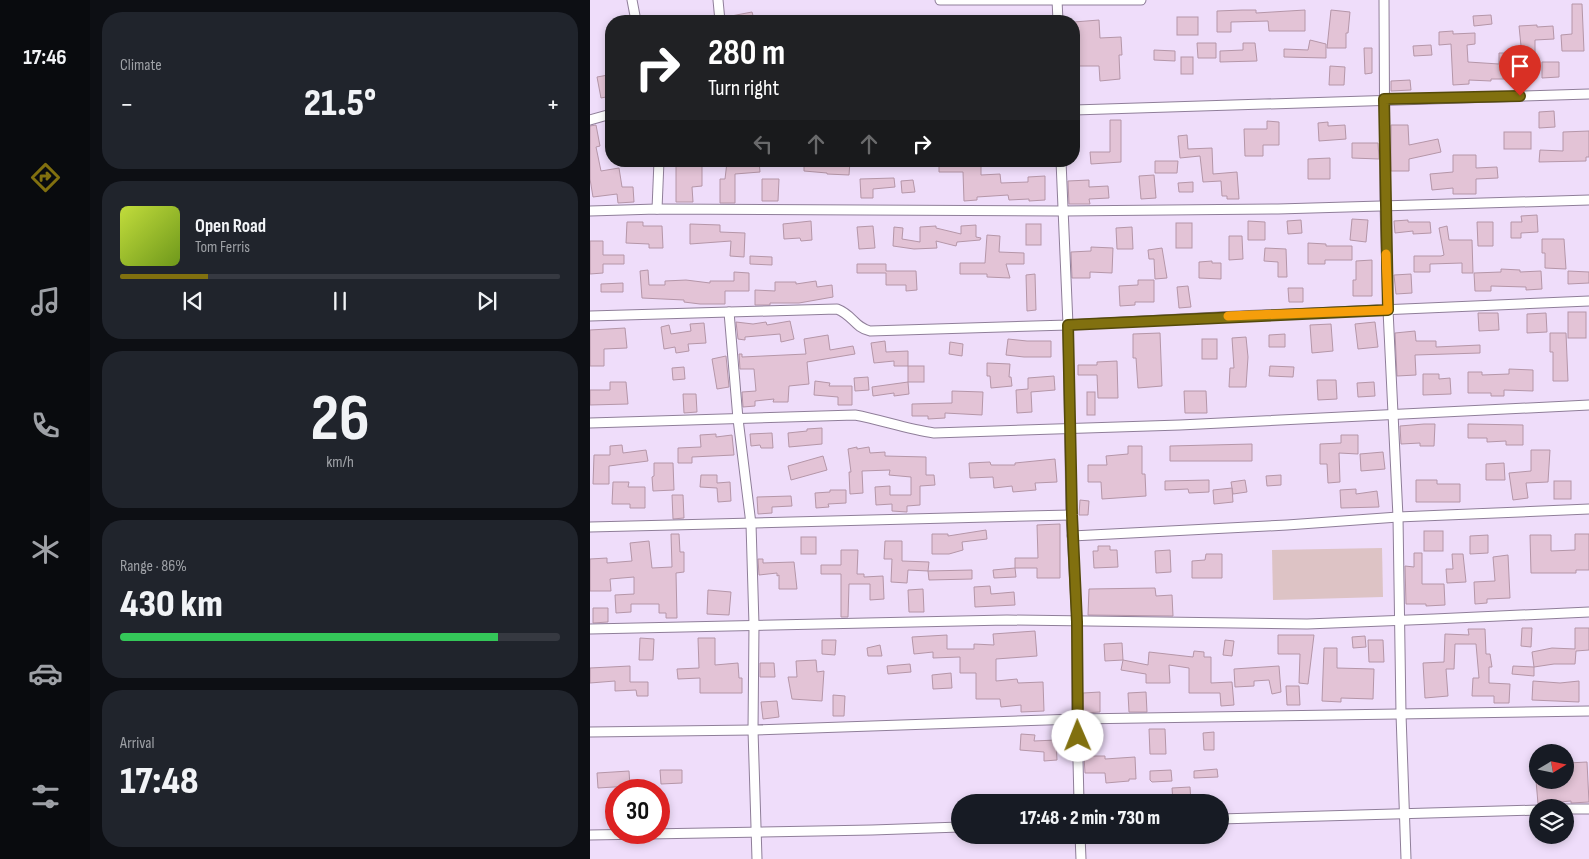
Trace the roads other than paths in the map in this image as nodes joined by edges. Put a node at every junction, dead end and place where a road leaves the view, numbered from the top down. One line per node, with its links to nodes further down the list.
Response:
1 (632, 0): 7 (street)
2 (718, 0): 8 (street)
3 (940, 0): 6 (street)
4 (1141, 0): 6 (street)
5 (1384, 0): 11 (street)
6 (1057, 1): 9 (street)
7 (635, 15)
8 (719, 15)
9 (1058, 15)
10 (1589, 94): 11 (street)
11 (1384, 99): 12 (street); 18 (street)
12 (1080, 110)
13 (605, 116): 14 (street)
14 (590, 120)
15 (658, 167): 19 (street)
16 (1061, 167): 20 (street)
17 (1589, 200): 18 (street)
18 (1385, 205): 20 (street); 23 (street)
19 (657, 209): 20 (street); 21 (street)
20 (1063, 210): 26 (street)
21 (590, 211)
22 (1589, 301): 23 (street)
23 (1388, 310): 26 (street); 28 (street)
24 (729, 312): 25 (street); 26 (street); 29 (street)
25 (590, 316)
26 (1068, 325): 31 (street)
27 (1589, 405): 28 (street)
28 (1393, 413): 31 (street); 34 (street)
29 (738, 419): 30 (street); 31 (street); 35 (street)
30 (590, 423)
31 (1070, 430): 33 (street)
32 (1589, 509): 34 (street)
33 (1072, 515): 35 (street); 37 (street)
34 (1398, 516): 37 (street); 39 (street)
35 (751, 524): 36 (street); 41 (street)
36 (590, 528)
37 (1072, 536): 40 (street)
38 (1589, 612): 39 (street)
39 (1400, 620): 40 (street); 44 (street)
40 (1077, 622): 41 (street); 45 (street)
41 (754, 625): 42 (street); 46 (street)
42 (590, 629)
43 (1589, 710): 44 (street)
44 (1401, 714): 45 (street); 52 (street)
45 (1077, 719): 46 (street); 48 (street)
46 (753, 730): 47 (street); 55 (street)
47 (590, 732)
48 (1079, 794)
49 (1589, 809): 51 (street)
50 (1529, 810): 52 (street)
51 (1574, 810)
52 (1405, 815): 53 (street); 60 (street)
53 (1229, 819)
54 (951, 826): 55 (street)
55 (757, 831): 56 (street); 58 (street)
56 (590, 835)
57 (1080, 844): 59 (street)
58 (757, 859)
59 (1081, 859)
60 (1406, 859)

